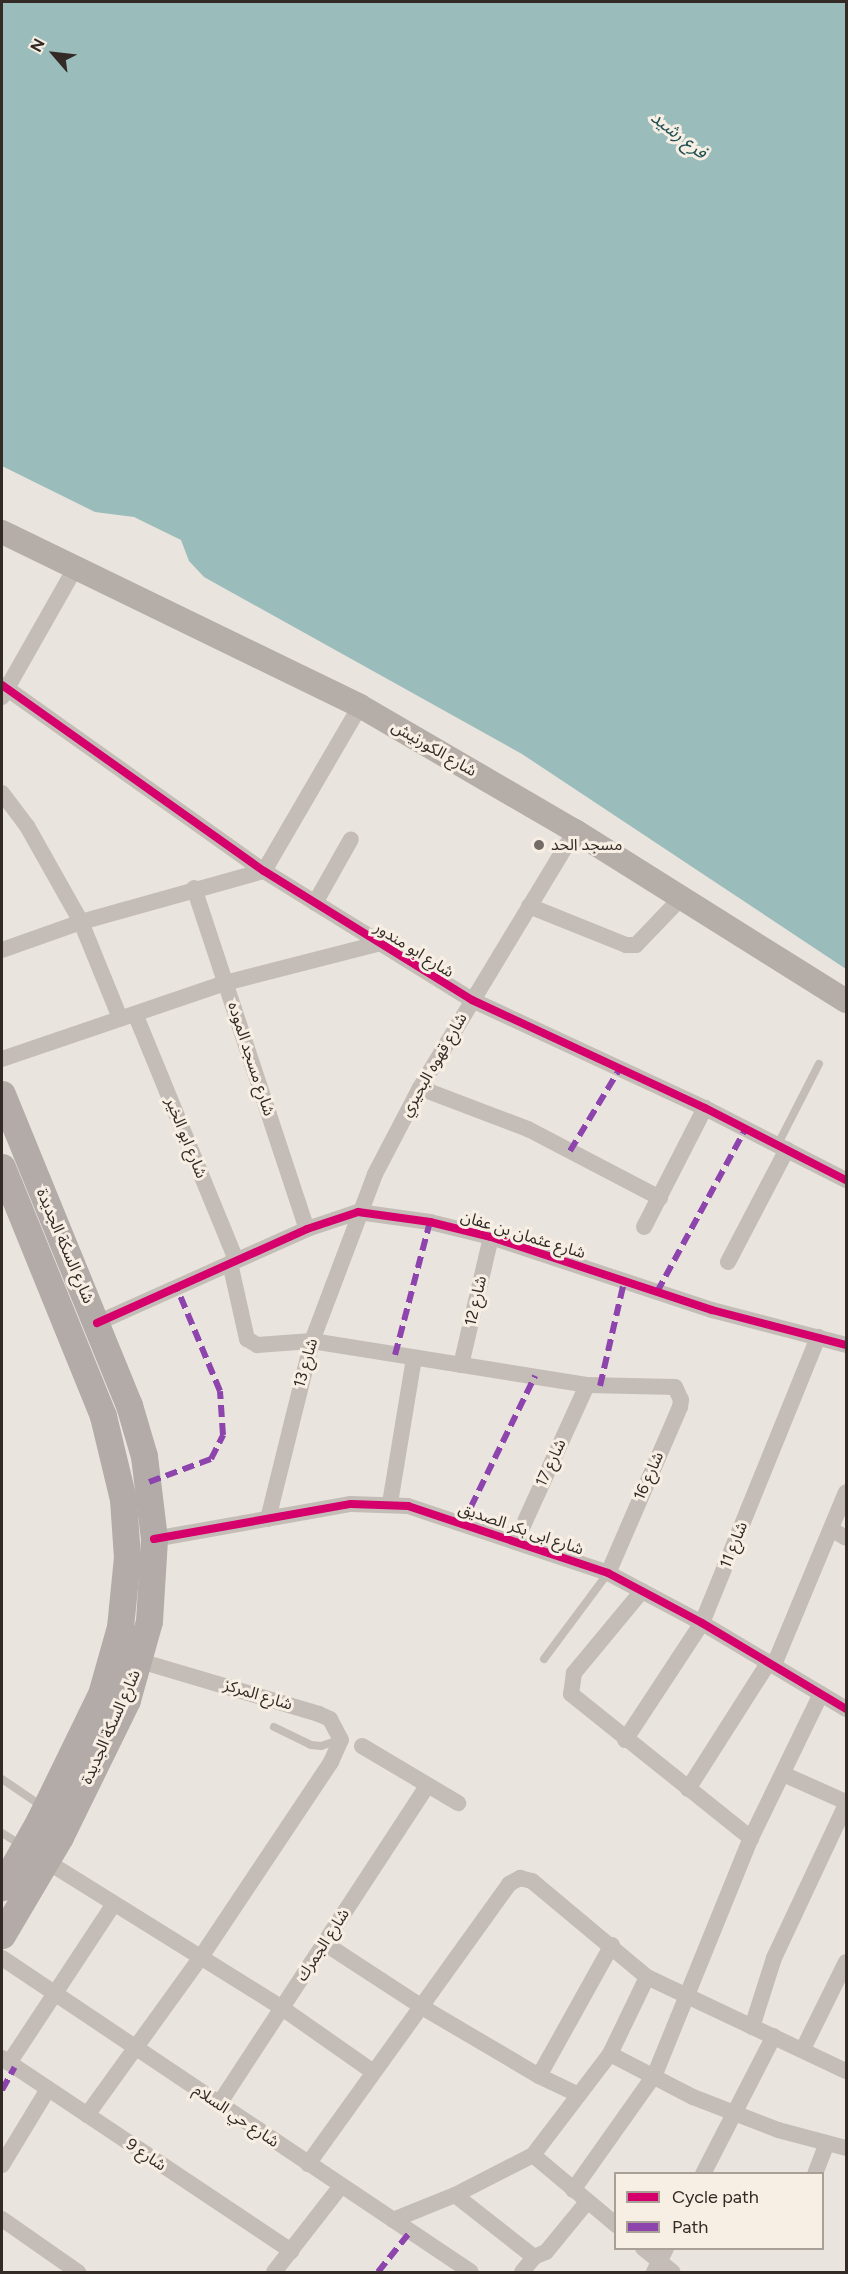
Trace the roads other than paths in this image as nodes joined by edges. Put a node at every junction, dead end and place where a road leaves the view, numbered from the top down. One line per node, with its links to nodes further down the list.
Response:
1 (2, 532): 2 (main road, شارع الكورنيش)
2 (76, 567): 3 (street); 4 (main road, شارع الكورنيش)
3 (3, 690): 8 (street, شارع ابو مندور)
4 (360, 706): 6 (main road, شارع الكورنيش); 8 (street)
5 (2, 793): 13 (street, شارع ابو الخير)
6 (575, 831): 10 (main road, شارع الكورنيش); 12 (street, شارع قهوه البحيري)
7 (351, 839): 11 (street)
8 (264, 871): 9 (street); 11 (street, شارع ابو مندور)
9 (194, 888): 13 (street); 16 (street, شارع مسجد الموده)
10 (682, 897): 12 (street); 18 (main road, شارع الكورنيش)
11 (315, 903): 14 (street, شارع ابو مندور)
12 (529, 906): 17 (street, شارع قهوه البحيري)
13 (81, 921): 15 (street); 19 (street, شارع ابو الخير)
14 (377, 944): 16 (street); 17 (street, شارع ابو مندور)
15 (2, 950)
16 (225, 983): 19 (street); 31 (street, شارع مسجد الموده)
17 (472, 1000): 22 (street, شارع قهوه البحيري); 24 (street, شارع ابو مندور)
18 (846, 1001)
19 (128, 1017): 20 (street); 33 (street, شارع ابو الخير)
20 (2, 1059)
21 (819, 1064): 25 (lane)
22 (420, 1088): 28 (street); 29 (street, شارع قهوه البحيري)
23 (2, 1094): 35 (main road, شارع السكة الجديدة)
24 (705, 1108): 25 (street, شارع ابو مندور); 28 (street)
25 (783, 1146): 27 (street, شارع ابو مندور); 34 (street)
26 (2, 1167): 67 (main road, شارع السكة الجديدة)
27 (846, 1180)
28 (660, 1198): 30 (street)
29 (358, 1212): 31 (street, شارع عثمان بن عفان); 32 (street, شارع عثمان بن عفان); 37 (street, شارع 13)
30 (644, 1227)
31 (307, 1228): 33 (street, شارع عثمان بن عفان)
32 (491, 1237): 36 (street, شارع عثمان بن عفان); 40 (street, شارع 12)
33 (233, 1261): 35 (street, شارع عثمان بن عفان); 37 (street, شارع ابو الخير)
34 (728, 1263)
35 (97, 1323): 47 (main road, شارع السكة الجديدة)
36 (819, 1337): 38 (street, شارع عثمان بن عفان); 51 (street, شارع 11)
37 (312, 1341): 39 (street); 44 (street, شارع 13)
38 (846, 1345)
39 (414, 1358): 40 (street); 43 (street)
40 (461, 1365): 41 (street)
41 (587, 1385): 48 (street, شارع 17); 49 (street, شارع 16)
42 (846, 1492): 45 (street)
43 (390, 1503): 44 (street, شارع ابى بكر الصديق); 48 (street, شارع ابى بكر الصديق)
44 (268, 1519): 47 (street, شارع ابى بكر الصديق)
45 (831, 1529): 46 (street); 54 (street)
46 (846, 1538)
47 (154, 1539): 53 (main road, شارع السكة الجديدة)
48 (516, 1541): 49 (street, شارع ابى بكر الصديق)
49 (608, 1573): 50 (street, شارع ابى بكر الصديق); 52 (lane)
50 (642, 1591): 51 (street, شارع ابى بكر الصديق); 59 (street)
51 (702, 1623): 54 (street, شارع ابى بكر الصديق); 59 (street, شارع 11)
52 (544, 1659)
53 (140, 1661): 58 (street, شارع المركز); 70 (main road, شارع السكة الجديدة)
54 (772, 1663): 55 (street, شارع ابى بكر الصديق); 64 (street)
55 (821, 1694): 56 (street, شارع ابى بكر الصديق); 61 (street)
56 (846, 1709)
57 (274, 1727): 58 (lane)
58 (341, 1740): 76 (street)
59 (626, 1740): 64 (street)
60 (362, 1746): 63 (street)
61 (783, 1774): 66 (street); 69 (street)
62 (2, 1779): 67 (lane)
63 (428, 1785): 65 (street); 74 (street, شارع الجمرك)
64 (688, 1789): 69 (street)
65 (458, 1803)
66 (846, 1803): 84 (street)
67 (46, 1808): 70 (main road, شارع السكة الجديدة)
68 (2, 1833): 70 (lane)
69 (751, 1838): 81 (street)
70 (35, 1855): 71 (main road, شارع السكة الجديدة); 72 (street); 73 (main road, شارع السكة الجديدة)
71 (2, 1887)
72 (113, 1905): 76 (street); 80 (street)
73 (2, 1935)
74 (324, 1943): 82 (street); 83 (street, شارع الجمرك)
75 (612, 1945): 79 (street); 82 (street); 93 (street)
76 (201, 1957): 83 (street); 86 (street)
77 (2, 1958): 80 (street, شارع حي السلام)
78 (846, 1962): 87 (street)
79 (647, 1977): 81 (street); 88 (street)
80 (56, 1995): 86 (street, شارع حي السلام); 89 (street)
81 (684, 1997): 84 (street); 92 (street)
82 (422, 2007): 90 (street); 93 (street)
83 (282, 2008): 90 (street); 96 (street, شارع الجمرك)
84 (752, 2027): 85 (street)
85 (774, 2037): 87 (street); 97 (street)
86 (134, 2048): 96 (street, شارع حي السلام); 98 (street)
87 (802, 2049): 91 (street)
88 (610, 2054): 92 (street); 95 (street)
89 (5, 2061): 94 (street, شارع 9)
90 (372, 2071): 102 (street)
91 (846, 2071)
92 (655, 2074): 97 (street); 107 (street)
93 (539, 2076): 95 (street)
94 (48, 2089): 98 (street, شارع 9); 103 (street)
95 (579, 2095): 101 (street)
96 (219, 2104): 102 (street, شارع حي السلام)
97 (734, 2111): 99 (street); 104 (street)
98 (87, 2115): 114 (street, شارع 9)
99 (826, 2145): 100 (street); 105 (street)
100 (846, 2148)
101 (533, 2155): 107 (street); 108 (street)
102 (308, 2164): 106 (street, شارع حي السلام)
103 (2, 2165)
104 (704, 2172)
105 (816, 2172)
106 (341, 2186): 111 (street, شارع حي السلام); 114 (street)
107 (573, 2190): 109 (street)
108 (455, 2195): 111 (street); 115 (street)
109 (587, 2202): 112 (street); 115 (street)
110 (2, 2219): 117 (street)
111 (393, 2220): 119 (street, شارع حي السلام)
112 (614, 2224)
113 (646, 2250): 116 (street)
114 (291, 2251): 118 (street)
115 (534, 2257): 120 (street)
116 (660, 2261): 121 (street)
117 (78, 2272)
118 (274, 2272)
119 (471, 2272)
120 (522, 2272)
121 (673, 2272)

